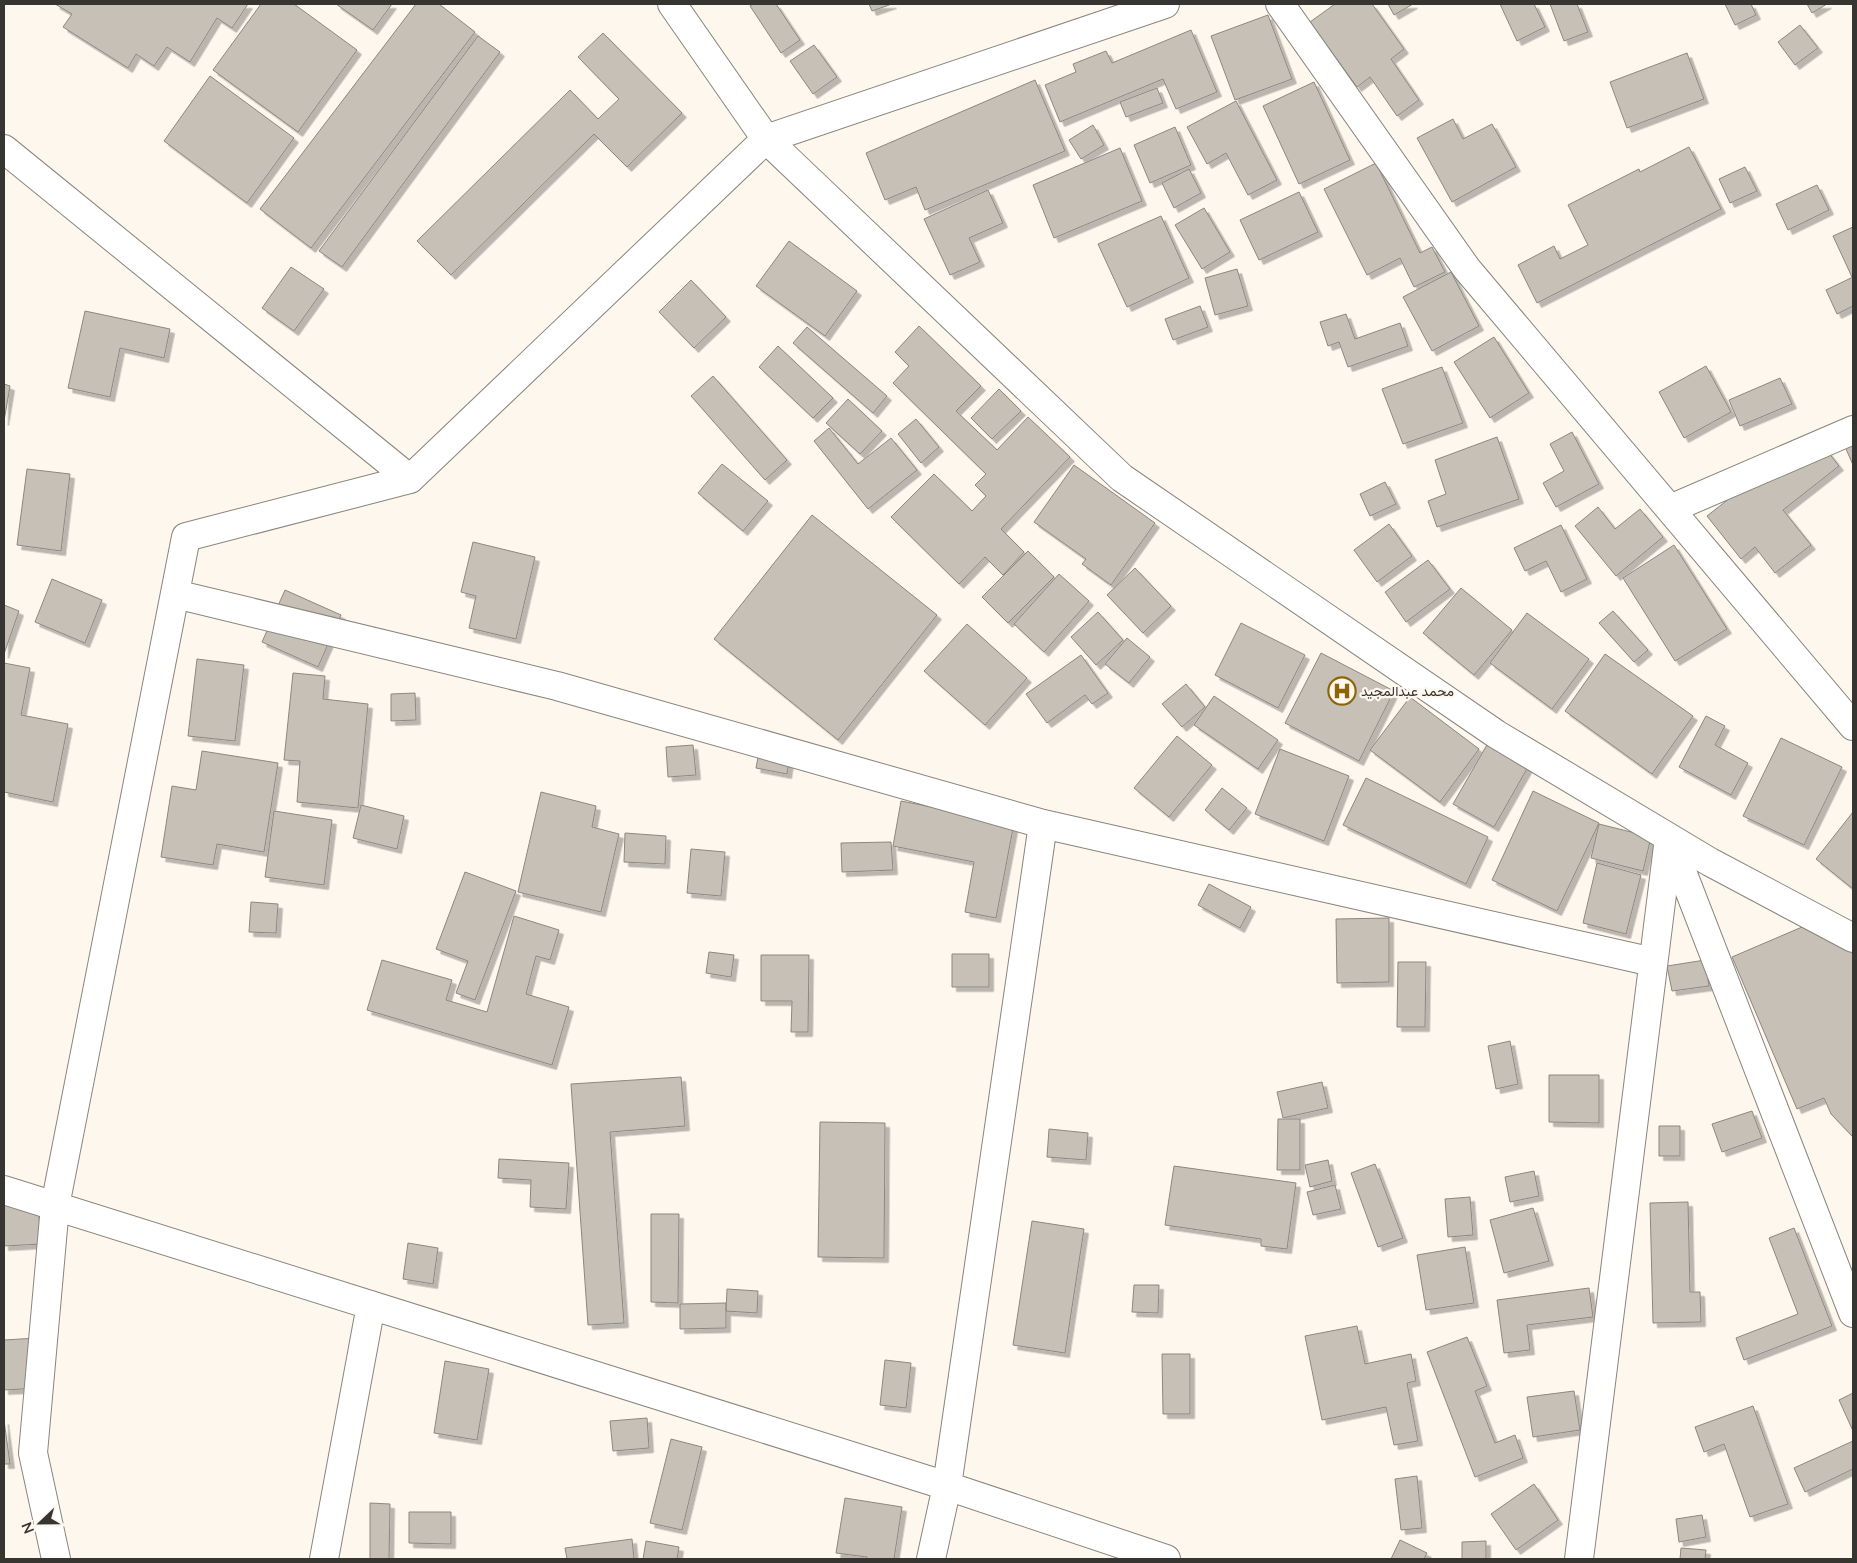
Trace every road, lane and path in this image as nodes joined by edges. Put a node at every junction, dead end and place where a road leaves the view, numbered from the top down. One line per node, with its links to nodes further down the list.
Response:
1 (672, 4): 4 (street)
2 (1165, 4): 4 (street)
3 (1280, 4): 8 (street)
4 (766, 139): 7 (street); 12 (street)
5 (4, 149): 7 (street)
6 (1853, 430): 8 (street)
7 (410, 479): 9 (street)
8 (1670, 509): 10 (street)
9 (175, 594): 11 (street); 16 (street)
10 (1853, 726)
11 (1043, 824): 14 (street); 19 (street)
12 (1669, 838): 13 (street); 14 (street); 18 (street)
13 (1853, 938)
14 (1654, 962): 24 (street)
15 (4, 1190): 16 (street)
16 (55, 1206): 17 (street); 20 (street)
17 (371, 1305): 19 (street); 21 (street)
18 (1853, 1313)
19 (947, 1486): 22 (street); 23 (street)
20 (56, 1559)
21 (324, 1559)
22 (930, 1559)
23 (1166, 1559)
24 (1579, 1559)

